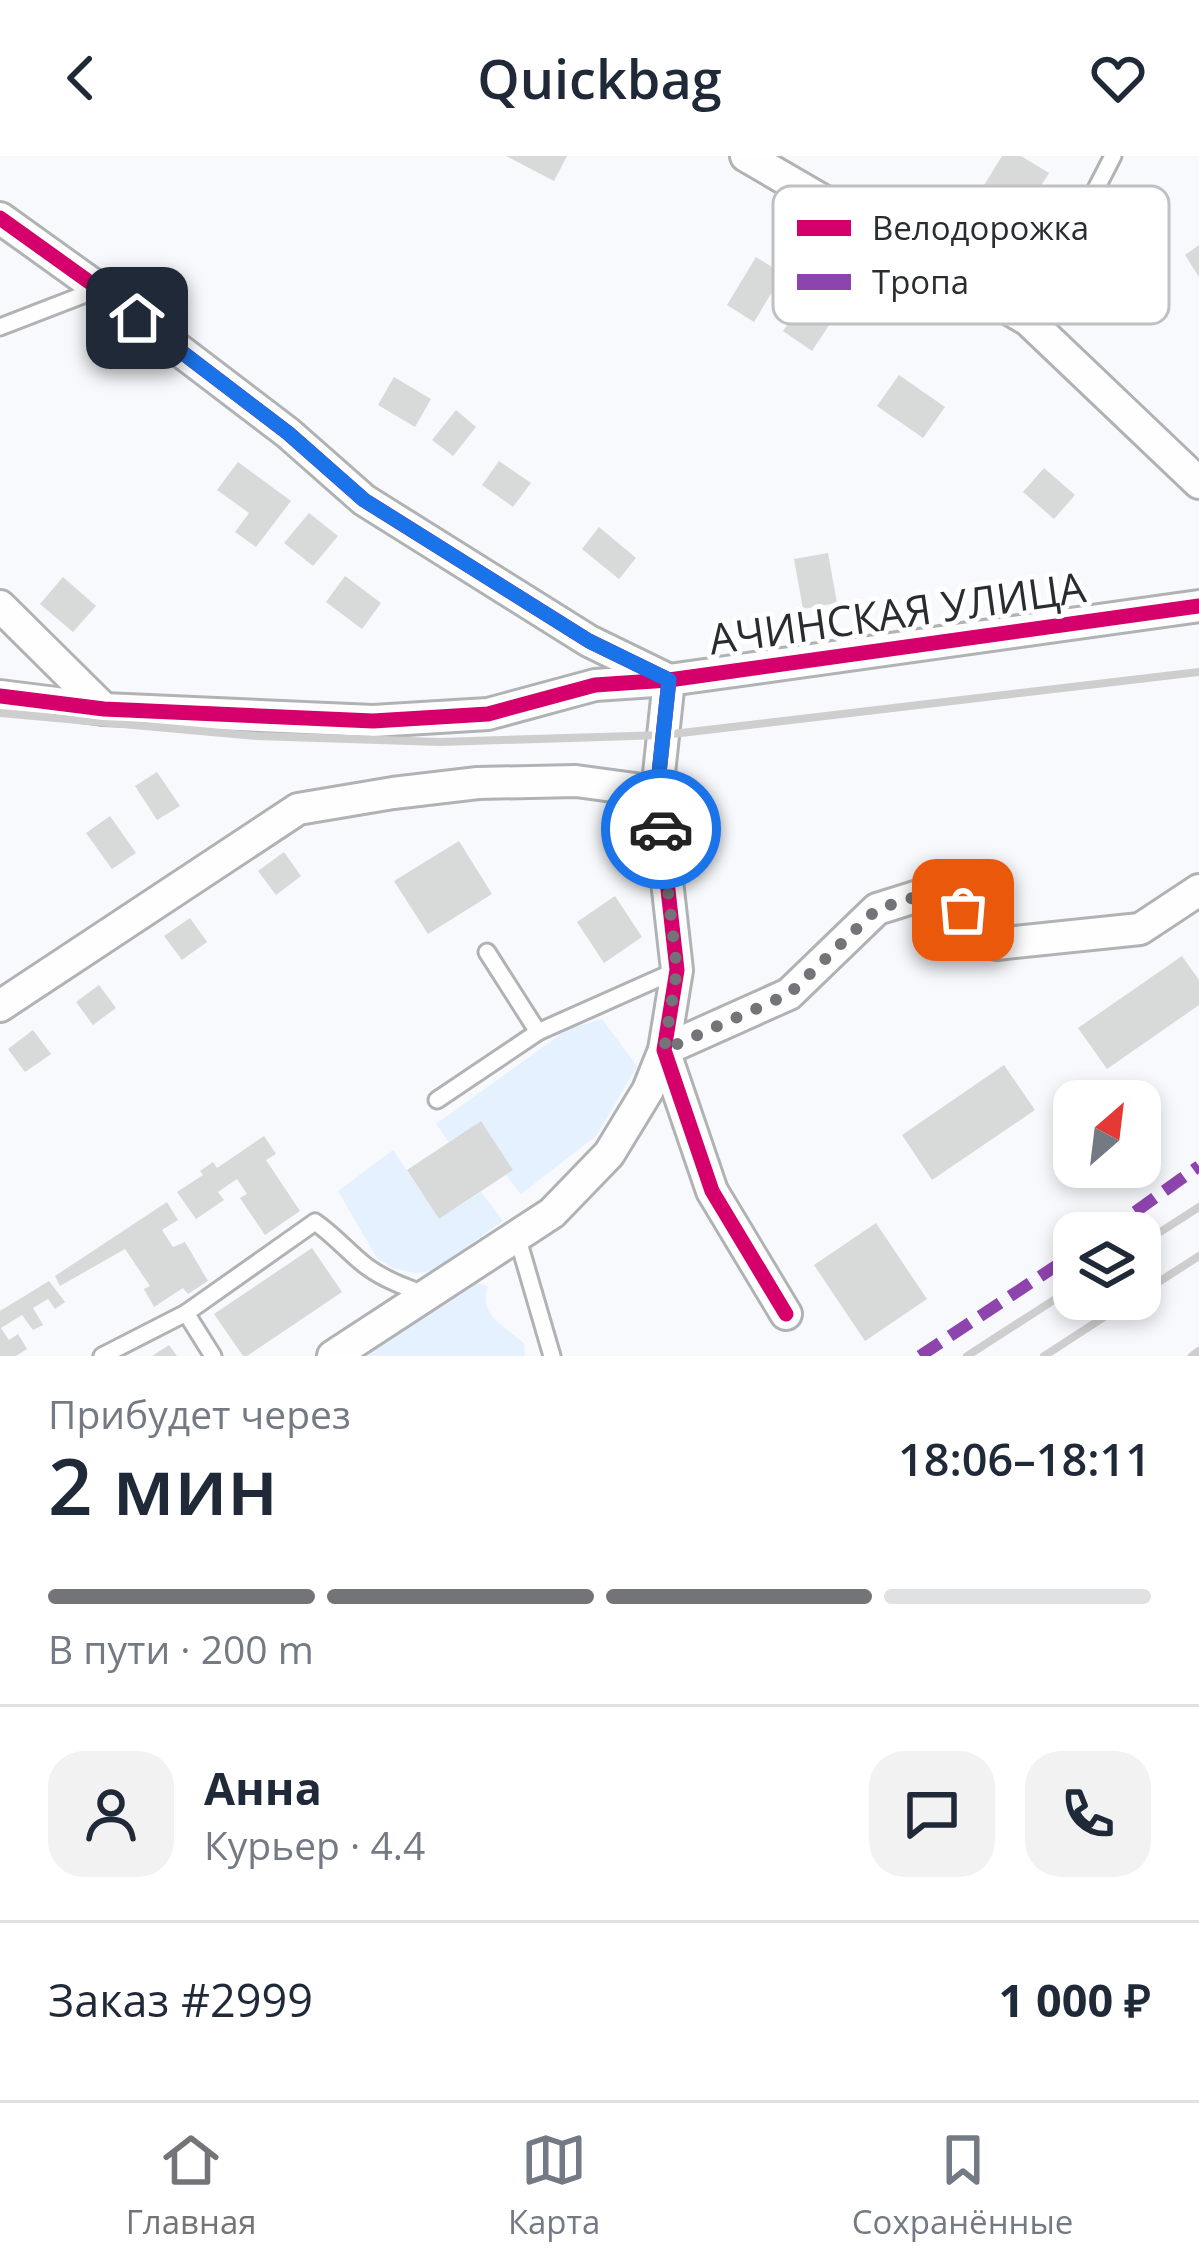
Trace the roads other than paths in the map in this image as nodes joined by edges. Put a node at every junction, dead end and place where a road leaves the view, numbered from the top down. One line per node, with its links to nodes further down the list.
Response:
1 (746, 156): 3 (street)
2 (1113, 156): 4 (lane)
3 (798, 186)
4 (1097, 186)
5 (0, 218): 6 (street)
6 (99, 289): 8 (lane); 12 (street)
7 (1032, 324): 9 (street)
8 (0, 327)
9 (1199, 483)
10 (0, 606): 14 (street)
11 (1199, 607): 12 (street, АЧИНСКАЯ УЛИЦА)
12 (669, 680): 14 (street, АЧИНСКАЯ УЛИЦА); 15 (street)
13 (0, 696): 14 (street, АЧИНСКАЯ УЛИЦА)
14 (104, 709)
15 (657, 792): 18 (street); 19 (street)
16 (1199, 890): 21 (street)
17 (487, 952): 20 (lane)
18 (677, 970): 20 (lane); 21 (street)
19 (0, 1006)
20 (538, 1033): 22 (lane)
21 (664, 1050): 23 (street); 26 (street)
22 (437, 1100)
23 (517, 1236): 24 (street); 30 (lane)
24 (427, 1294): 25 (lane); 29 (street)
25 (186, 1312): 27 (lane); 28 (lane)
26 (786, 1314)
27 (102, 1356)
28 (213, 1356)
29 (334, 1356)
30 (552, 1356)

